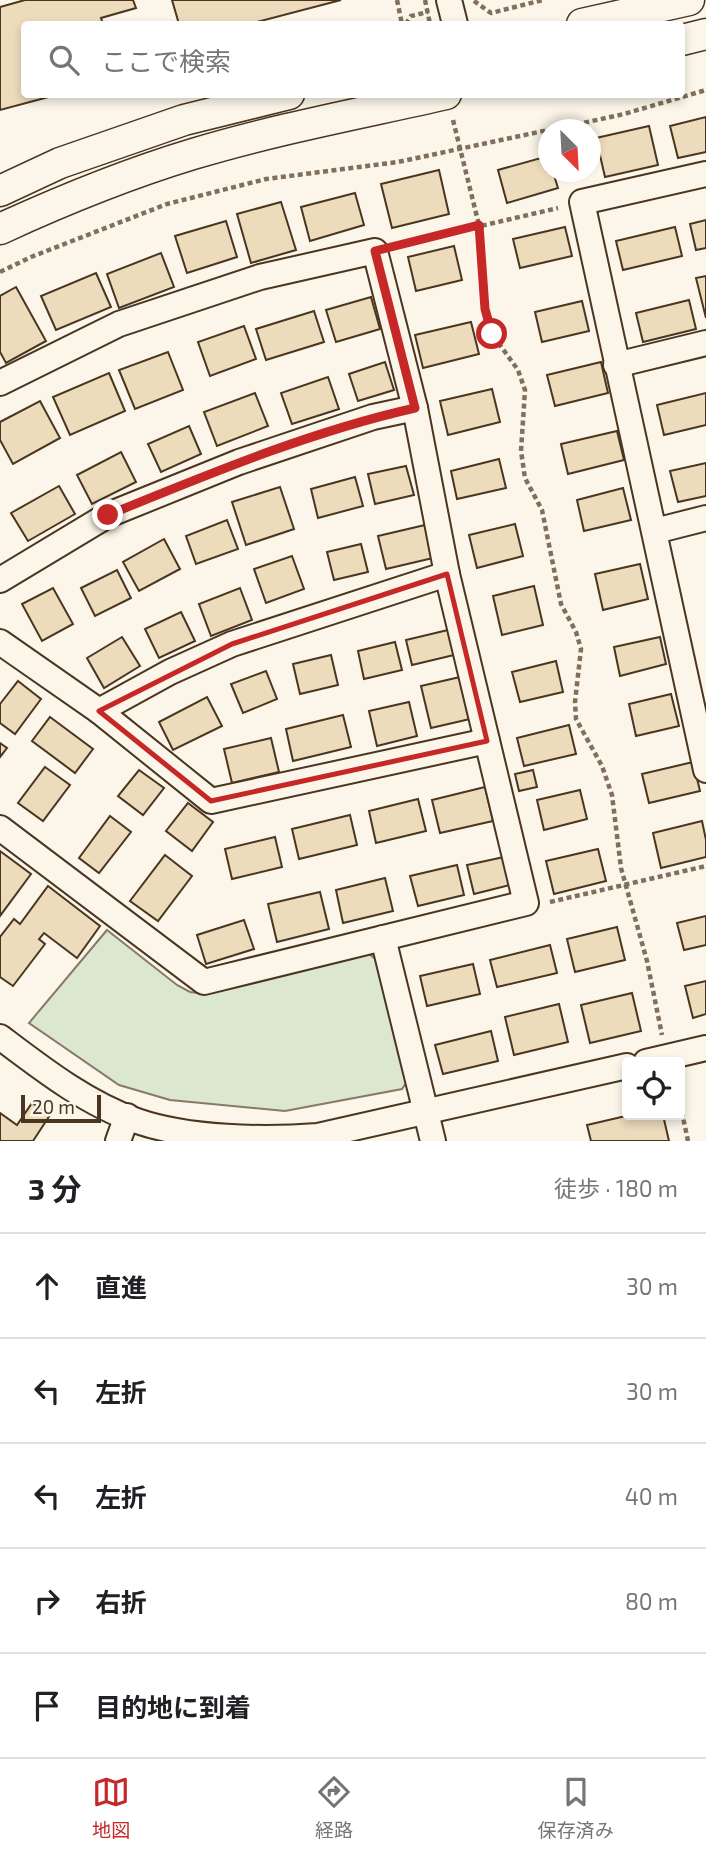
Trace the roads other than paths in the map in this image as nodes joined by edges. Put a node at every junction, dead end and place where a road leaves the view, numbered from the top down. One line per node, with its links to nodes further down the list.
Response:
1 (689, 0): 2 (street)
2 (595, 21)
3 (706, 34): 4 (street)
4 (685, 39)
5 (273, 98): 8 (street)
6 (428, 98): 9 (street)
7 (706, 174): 11 (street)
8 (0, 191)
9 (0, 229)
10 (706, 343): 11 (street)
11 (616, 365): 15 (street)
12 (0, 383): 13 (street)
13 (415, 408): 16 (street); 17 (street)
14 (706, 518): 15 (street)
15 (655, 531): 19 (street)
16 (447, 574): 20 (street); 21 (street)
17 (0, 580)
18 (0, 642): 20 (street)
19 (698, 693): 22 (street)
20 (99, 711): 21 (street)
21 (486, 741): 24 (street)
22 (706, 770)
23 (0, 828): 24 (street)
24 (383, 938): 29 (street)
25 (0, 1037): 30 (street)
26 (706, 1048): 27 (street)
27 (669, 1057)
28 (622, 1067): 29 (street)
29 (427, 1112): 30 (street); 32 (street)
30 (127, 1116): 31 (street)
31 (118, 1141)
32 (433, 1141)

